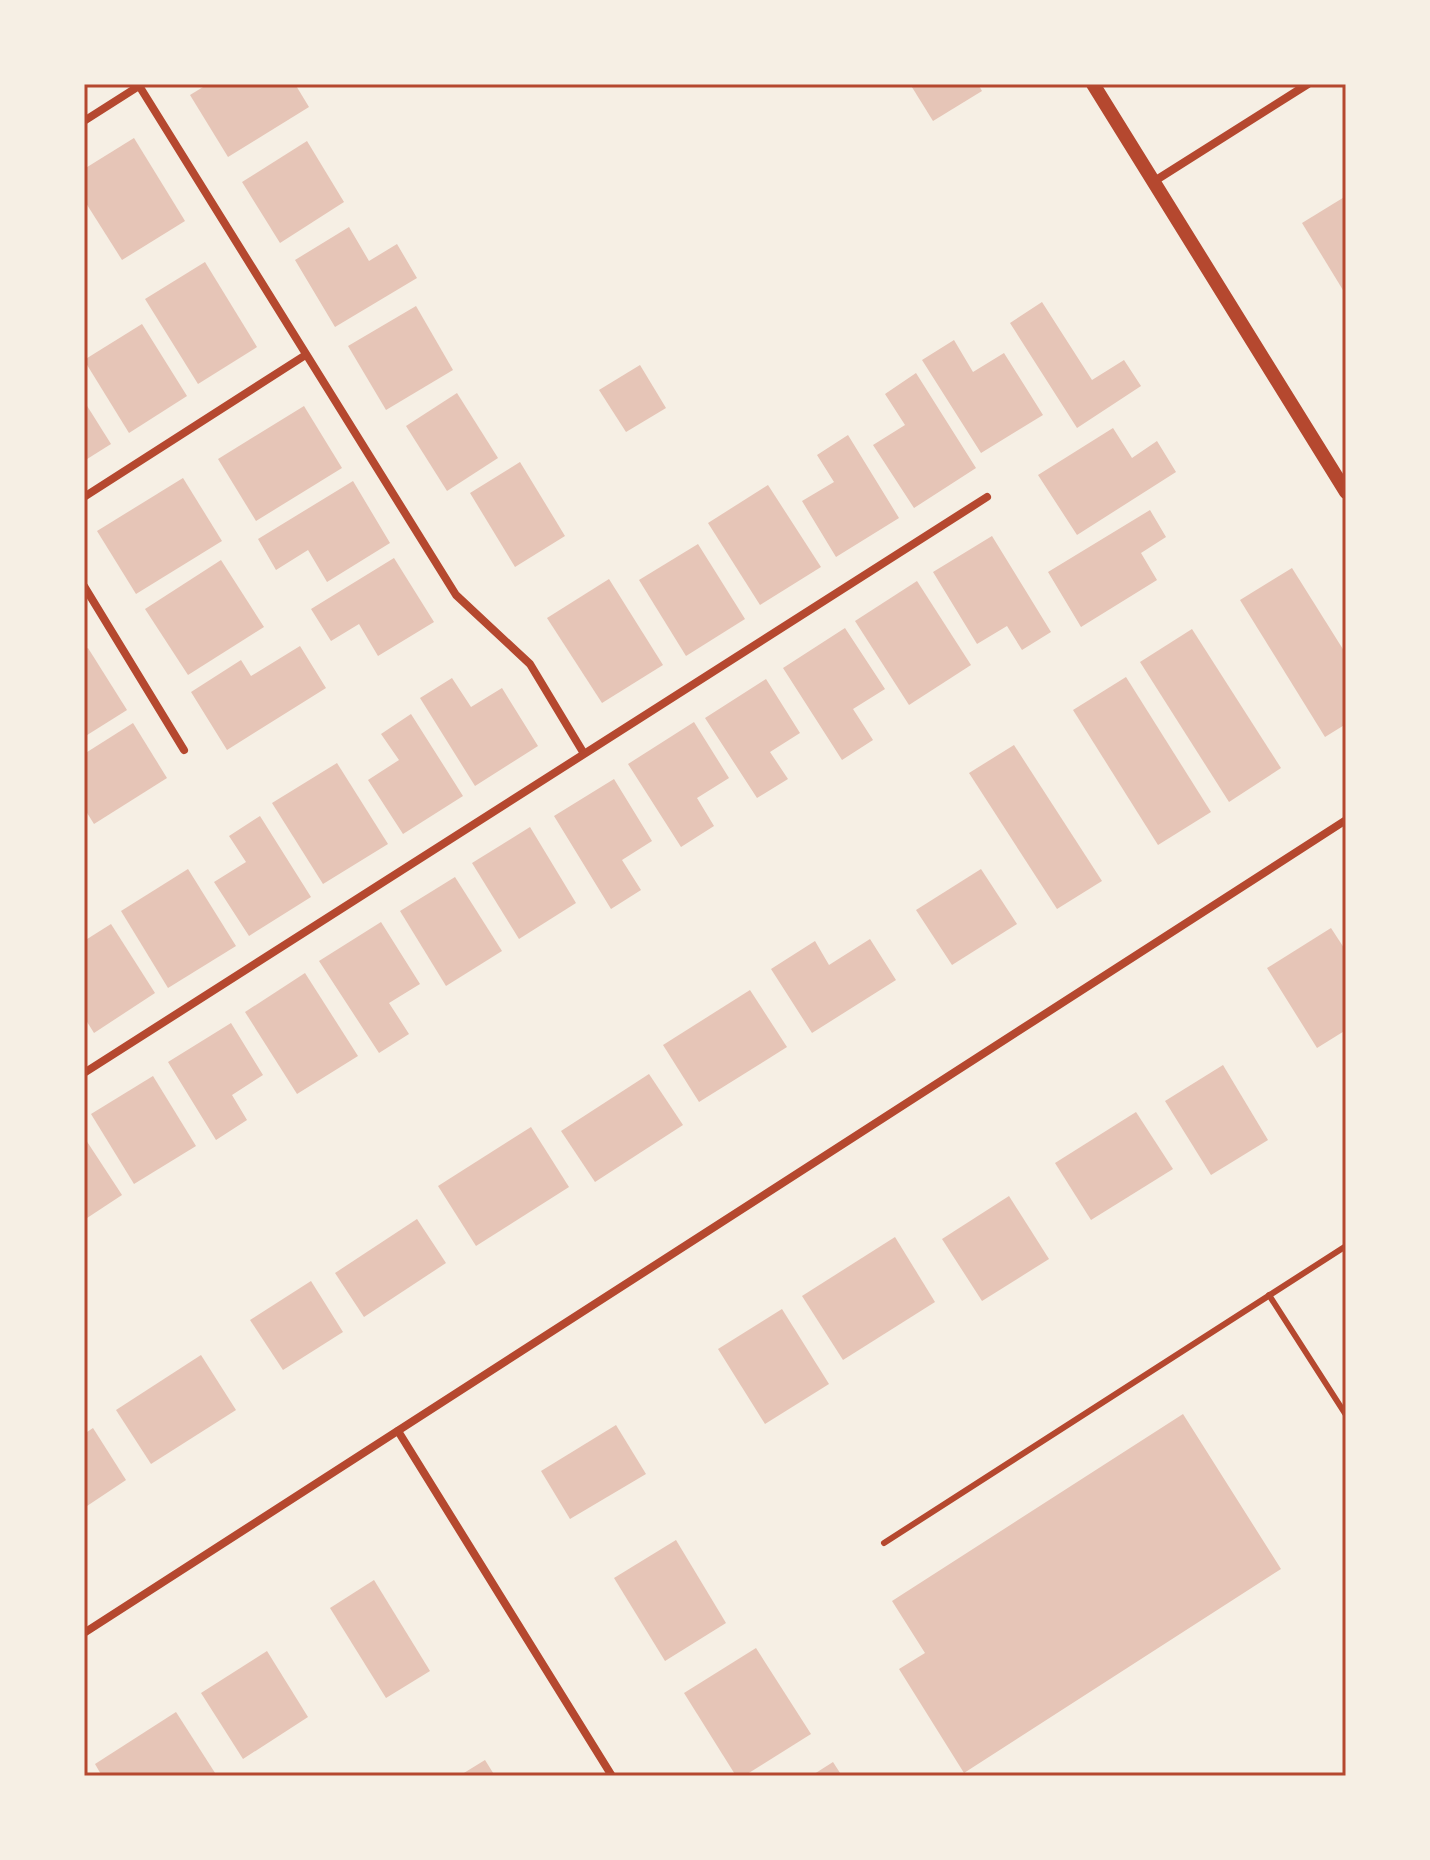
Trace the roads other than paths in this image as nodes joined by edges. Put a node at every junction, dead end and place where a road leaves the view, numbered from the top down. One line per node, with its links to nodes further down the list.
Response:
1 (1093, 84): 5 (street)
2 (1308, 84): 5 (street)
3 (138, 85): 4 (street); 6 (street)
4 (84, 121)
5 (1153, 182): 7 (street)
6 (304, 356): 8 (street); 12 (street)
7 (1346, 492)
8 (84, 497)
9 (987, 497): 12 (street)
10 (84, 586): 11 (street)
11 (184, 750)
12 (583, 752): 14 (street)
13 (1346, 820): 18 (street)
14 (84, 1073)
15 (1346, 1246): 16 (lane)
16 (1269, 1295): 17 (lane); 19 (lane)
17 (1346, 1415)
18 (398, 1431): 20 (street); 21 (street)
19 (884, 1543)
20 (84, 1633)
21 (612, 1776)

